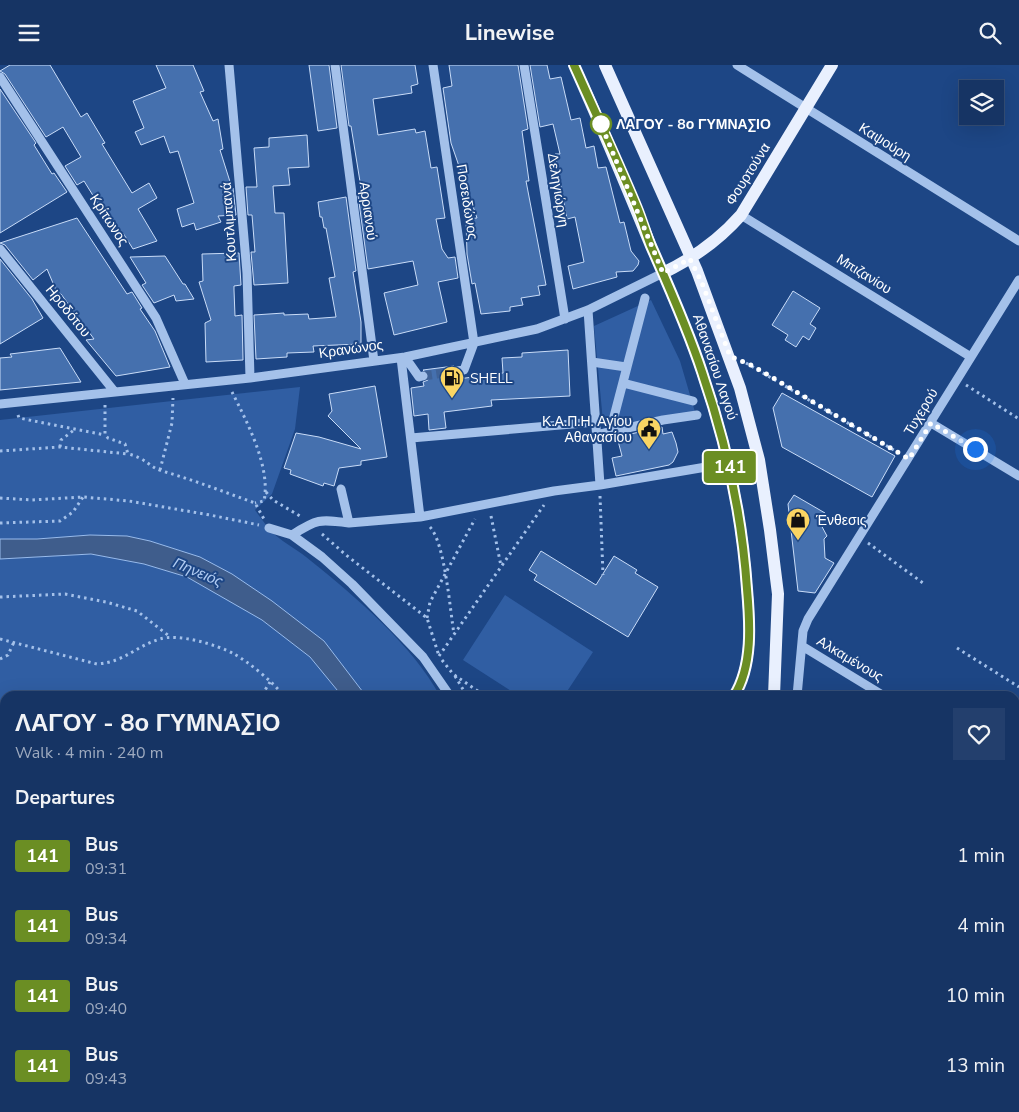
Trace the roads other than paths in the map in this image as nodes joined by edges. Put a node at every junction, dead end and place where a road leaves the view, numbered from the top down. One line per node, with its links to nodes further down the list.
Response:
1 (229, 65): 28 (street, Κουτλιμπανά)
2 (335, 65): 23 (street, Αρριανού)
3 (433, 65): 20 (street, Ποσειδώνος)
4 (524, 65): 19 (street, Δεληγιώργη)
5 (574, 65): 15 (main road, Αθανασίου Λαγού)
6 (605, 65): 14 (main road, Αθανασίου Λαγού)
7 (737, 65): 10 (street, Καψούρη)
8 (832, 65): 10 (main road, Φουρτούνα)
9 (0, 77): 30 (street, Κρίτωνος)
10 (806, 109): 11 (main road, Φουρτούνα); 12 (street, Καψούρη)
11 (741, 215): 14 (main road, Φουρτούνα); 22 (street, Μπιζανίου)
12 (1019, 241)
13 (0, 249): 31 (street, Ηροδότου)
14 (690, 259): 15 (main road, Κρανώνος); 51 (main road, Αθανασίου Λαγού)
15 (663, 273): 18 (street, Κρανώνος); 50 (main road, Αθανασίου Λαγού)
16 (1019, 280): 22 (street, Τυχερού)
17 (645, 298): 25 (street)
18 (588, 310): 19 (street, Κρανώνος); 24 (street)
19 (565, 319): 20 (street, Κρανώνος)
20 (474, 343): 21 (street, Κρανώνος); 26 (street)
21 (403, 357): 23 (street, Κρανώνος); 27 (street); 39 (street)
22 (971, 357): 36 (street, Τυχερού)
23 (374, 361): 28 (street, Κρανώνος)
24 (592, 362): 25 (street); 35 (street)
25 (626, 367): 29 (street)
26 (457, 371)
27 (422, 377)
28 (250, 378): 30 (street, Κρανώνος)
29 (623, 383): 32 (street); 37 (street)
30 (185, 384): 31 (street, Κρανώνος)
31 (114, 391): 33 (street, Κρανώνος)
32 (693, 401)
33 (0, 404)
34 (697, 415): 37 (street)
35 (596, 422): 38 (street); 39 (street)
36 (931, 423): 41 (street); 48 (street, Τυχερού)
37 (610, 433): 38 (street)
38 (596, 435): 42 (street)
39 (411, 438): 44 (street)
40 (712, 466): 42 (street)
41 (1019, 476)
42 (600, 485): 44 (street)
43 (341, 489): 45 (street)
44 (420, 517): 45 (street)
45 (348, 523): 47 (street)
46 (269, 528): 47 (street)
47 (292, 535): 49 (street)
48 (802, 646): 52 (street, Τυχερού); 53 (street, Αλκαμένους)
49 (447, 691)
50 (736, 691)
51 (774, 691)
52 (798, 691)
53 (876, 691)

